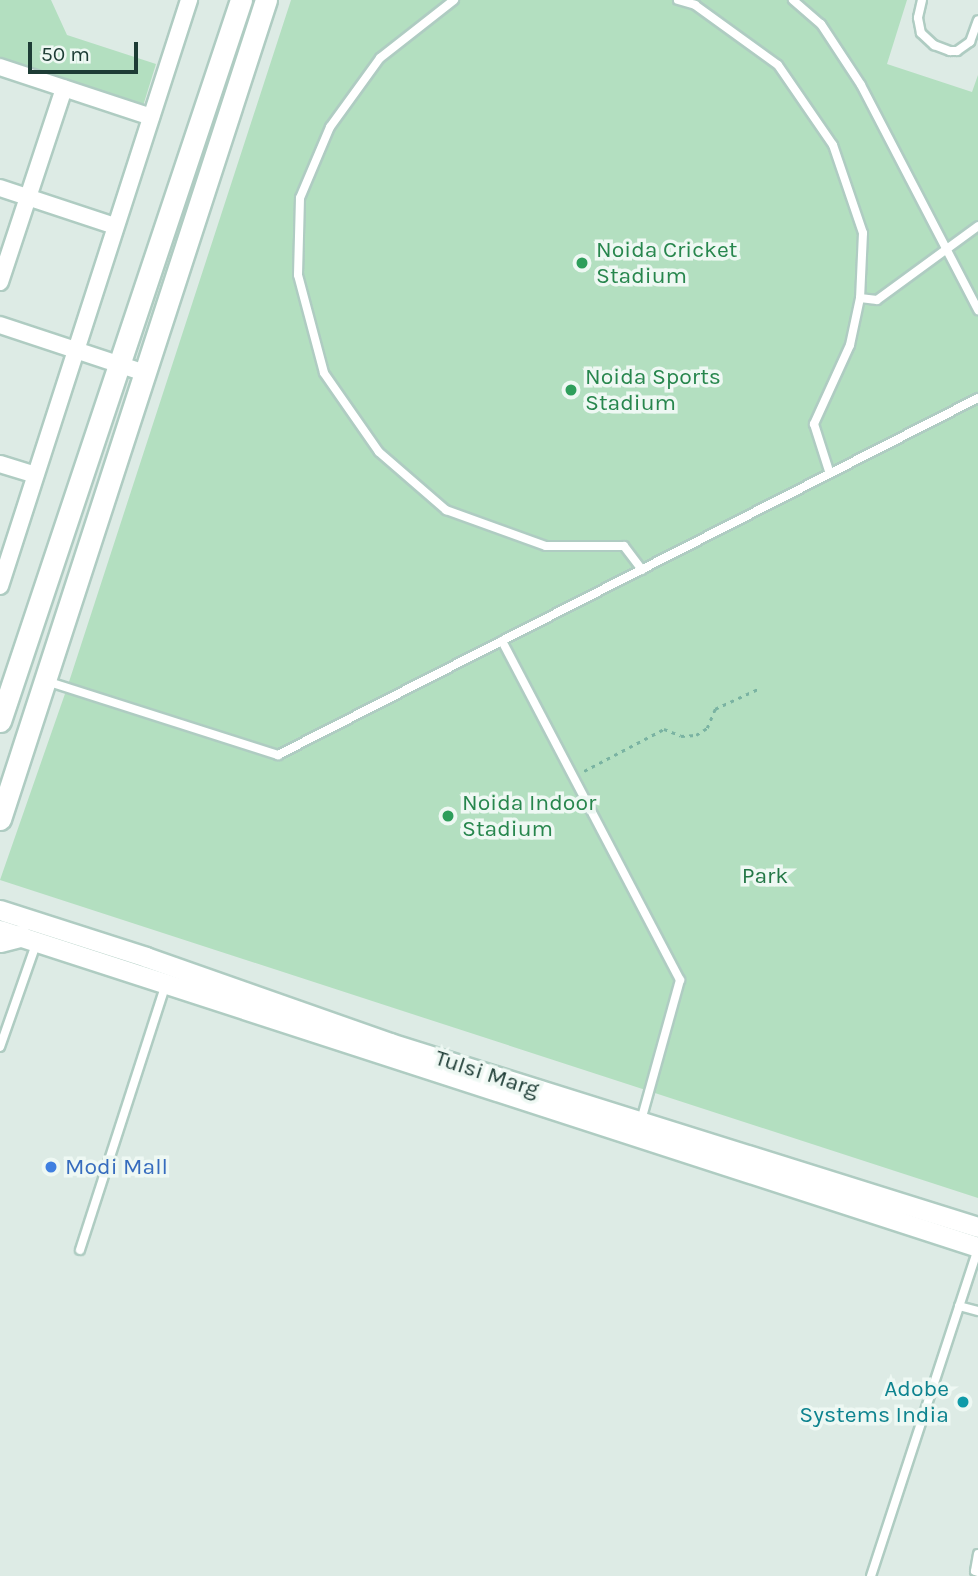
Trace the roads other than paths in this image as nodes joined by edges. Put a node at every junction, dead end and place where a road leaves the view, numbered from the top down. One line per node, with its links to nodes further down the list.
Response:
1 (189, 0): 11 (street)
2 (241, 0): 22 (main road)
3 (266, 0): 23 (main road)
4 (454, 0): 28 (lane)
5 (678, 0): 18 (lane)
6 (793, 0): 16 (lane)
7 (922, 0): 8 (lane)
8 (978, 20)
9 (0, 67): 10 (street)
10 (64, 88): 11 (street); 13 (street)
11 (150, 117): 14 (street)
12 (0, 188): 13 (street)
13 (28, 198): 14 (street); 17 (street)
14 (115, 226): 21 (street)
15 (978, 226): 16 (lane)
16 (946, 249): 18 (lane); 19 (lane)
17 (0, 282)
18 (860, 298): 26 (lane)
19 (978, 310)
20 (0, 326): 21 (street)
21 (75, 350): 22 (street); 27 (street)
22 (119, 365): 23 (street); 32 (main road)
23 (145, 373): 31 (main road)
24 (978, 398): 26 (lane)
25 (0, 464): 27 (street)
26 (830, 474): 28 (lane)
27 (35, 475): 29 (street)
28 (642, 570): 30 (lane)
29 (0, 586)
30 (502, 641): 31 (lane); 38 (lane)
31 (46, 681): 33 (main road)
32 (0, 721)
33 (0, 819)
34 (0, 910): 38 (street, Tulsi Marg)
35 (14, 937): 36 (street, Tulsi Marg); 37 (lane)
36 (166, 984): 38 (street, Tulsi Marg); 41 (lane)
37 (0, 1046)
38 (638, 1130): 39 (street, Tulsi Marg); 40 (street, Tulsi Marg)
39 (978, 1227)
40 (978, 1248): 42 (lane)
41 (80, 1250)
42 (959, 1306): 43 (lane); 46 (lane)
43 (978, 1311)
44 (978, 1554): 45 (lane)
45 (978, 1572)
46 (871, 1576)

